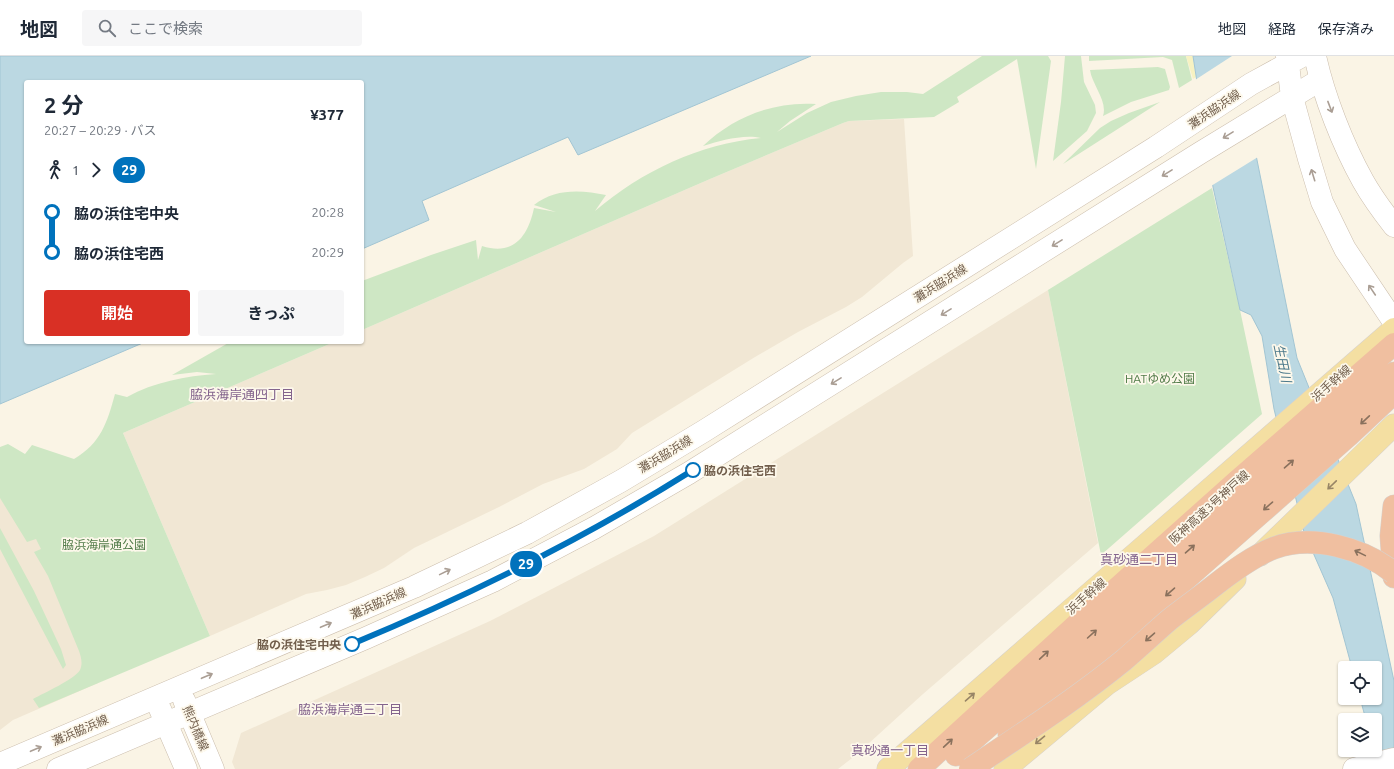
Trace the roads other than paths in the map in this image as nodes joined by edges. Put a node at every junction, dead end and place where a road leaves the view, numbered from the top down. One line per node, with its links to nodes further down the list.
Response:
1 (1315, 56): 3 (street)
2 (1292, 58): 4 (street, 灘浜脇浜線); 15 (street, 灘浜脇浜線, one-way to 2)
3 (1320, 80): 4 (street); 5 (street, one-way to 5)
4 (1292, 97): 6 (street, 灘浜脇浜線, one-way to 4); 17 (street, one-way to 17)
5 (1394, 226)
6 (1394, 322)
7 (1394, 329): 25 (main road, 浜手幹線, one-way to 7)
8 (1394, 344): 26 (highway, 阪神高速3号神戸線, one-way to 8)
9 (1394, 373): 27 (highway, one-way to 9)
10 (1394, 393): 28 (highway, one-way to 28, bridge)
11 (1394, 425): 29 (main road, one-way to 29)
12 (1394, 506): 14 (highway)
13 (1394, 573): 28 (highway, one-way to 28, bridge)
14 (1394, 577)
15 (179, 688): 16 (street, 灘浜脇浜線); 17 (street, 熊内橋線)
16 (155, 698): 18 (street); 20 (street, 灘浜脇浜線, one-way to 16)
17 (189, 713): 18 (street); 24 (street, 熊内橋線)
18 (166, 723): 22 (street); 23 (street)
19 (1394, 759): 21 (street)
20 (0, 764)
21 (1358, 768)
22 (58, 769)
23 (186, 769)
24 (213, 769)
25 (888, 769)
26 (919, 769)
27 (941, 769)
28 (970, 769)
29 (1005, 769)

